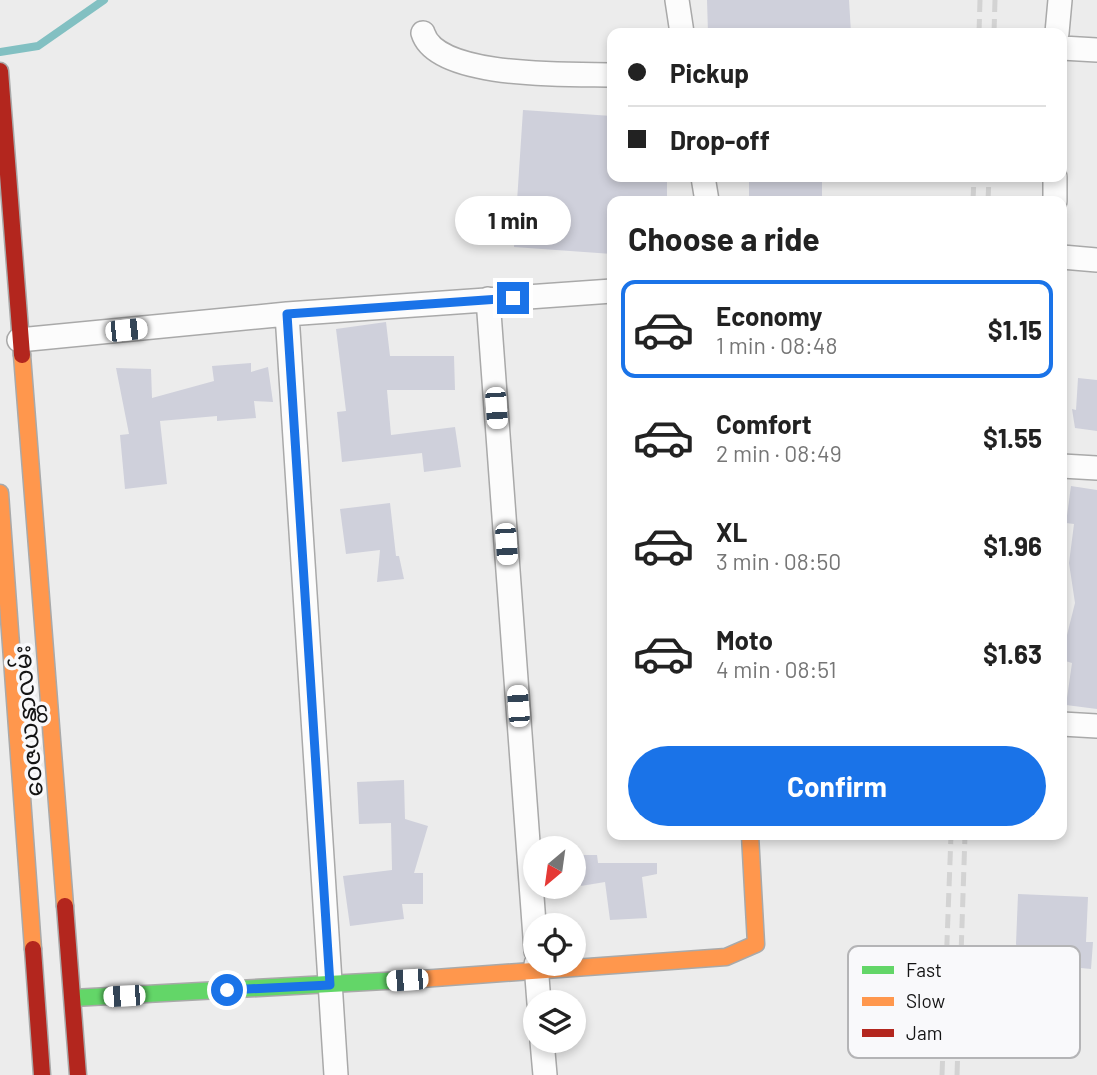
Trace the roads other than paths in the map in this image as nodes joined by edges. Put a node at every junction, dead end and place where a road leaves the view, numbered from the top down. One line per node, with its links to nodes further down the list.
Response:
1 (677, 0): 3 (street)
2 (1060, 0): 4 (street)
3 (681, 28)
4 (1057, 28)
5 (424, 33): 9 (street)
6 (1067, 48): 7 (street)
7 (1097, 50)
8 (0, 71): 15 (main road, ဝေဇယန္တာလမ်း)
9 (607, 75)
10 (1067, 257): 11 (street)
11 (1097, 260)
12 (607, 290): 13 (street)
13 (488, 299): 14 (street); 22 (street)
14 (287, 314): 15 (street); 25 (street)
15 (19, 340): 26 (main road, ဝေဇယန္တာလမ်း)
16 (1067, 466): 17 (street)
17 (1097, 468)
18 (0, 493): 28 (main road, ဝေဇယန္တာလမ်း)
19 (1067, 723): 20 (street)
20 (1097, 726)
21 (750, 840): 23 (main road)
22 (532, 913)
23 (586, 961)
24 (523, 963): 25 (main road)
25 (330, 985): 26 (main road); 30 (street)
26 (73, 998): 29 (main road, ဝေဇယန္တာလမ်း)
27 (543, 1053): 31 (street)
28 (42, 1075)
29 (78, 1075)
30 (336, 1075)
31 (544, 1075)

